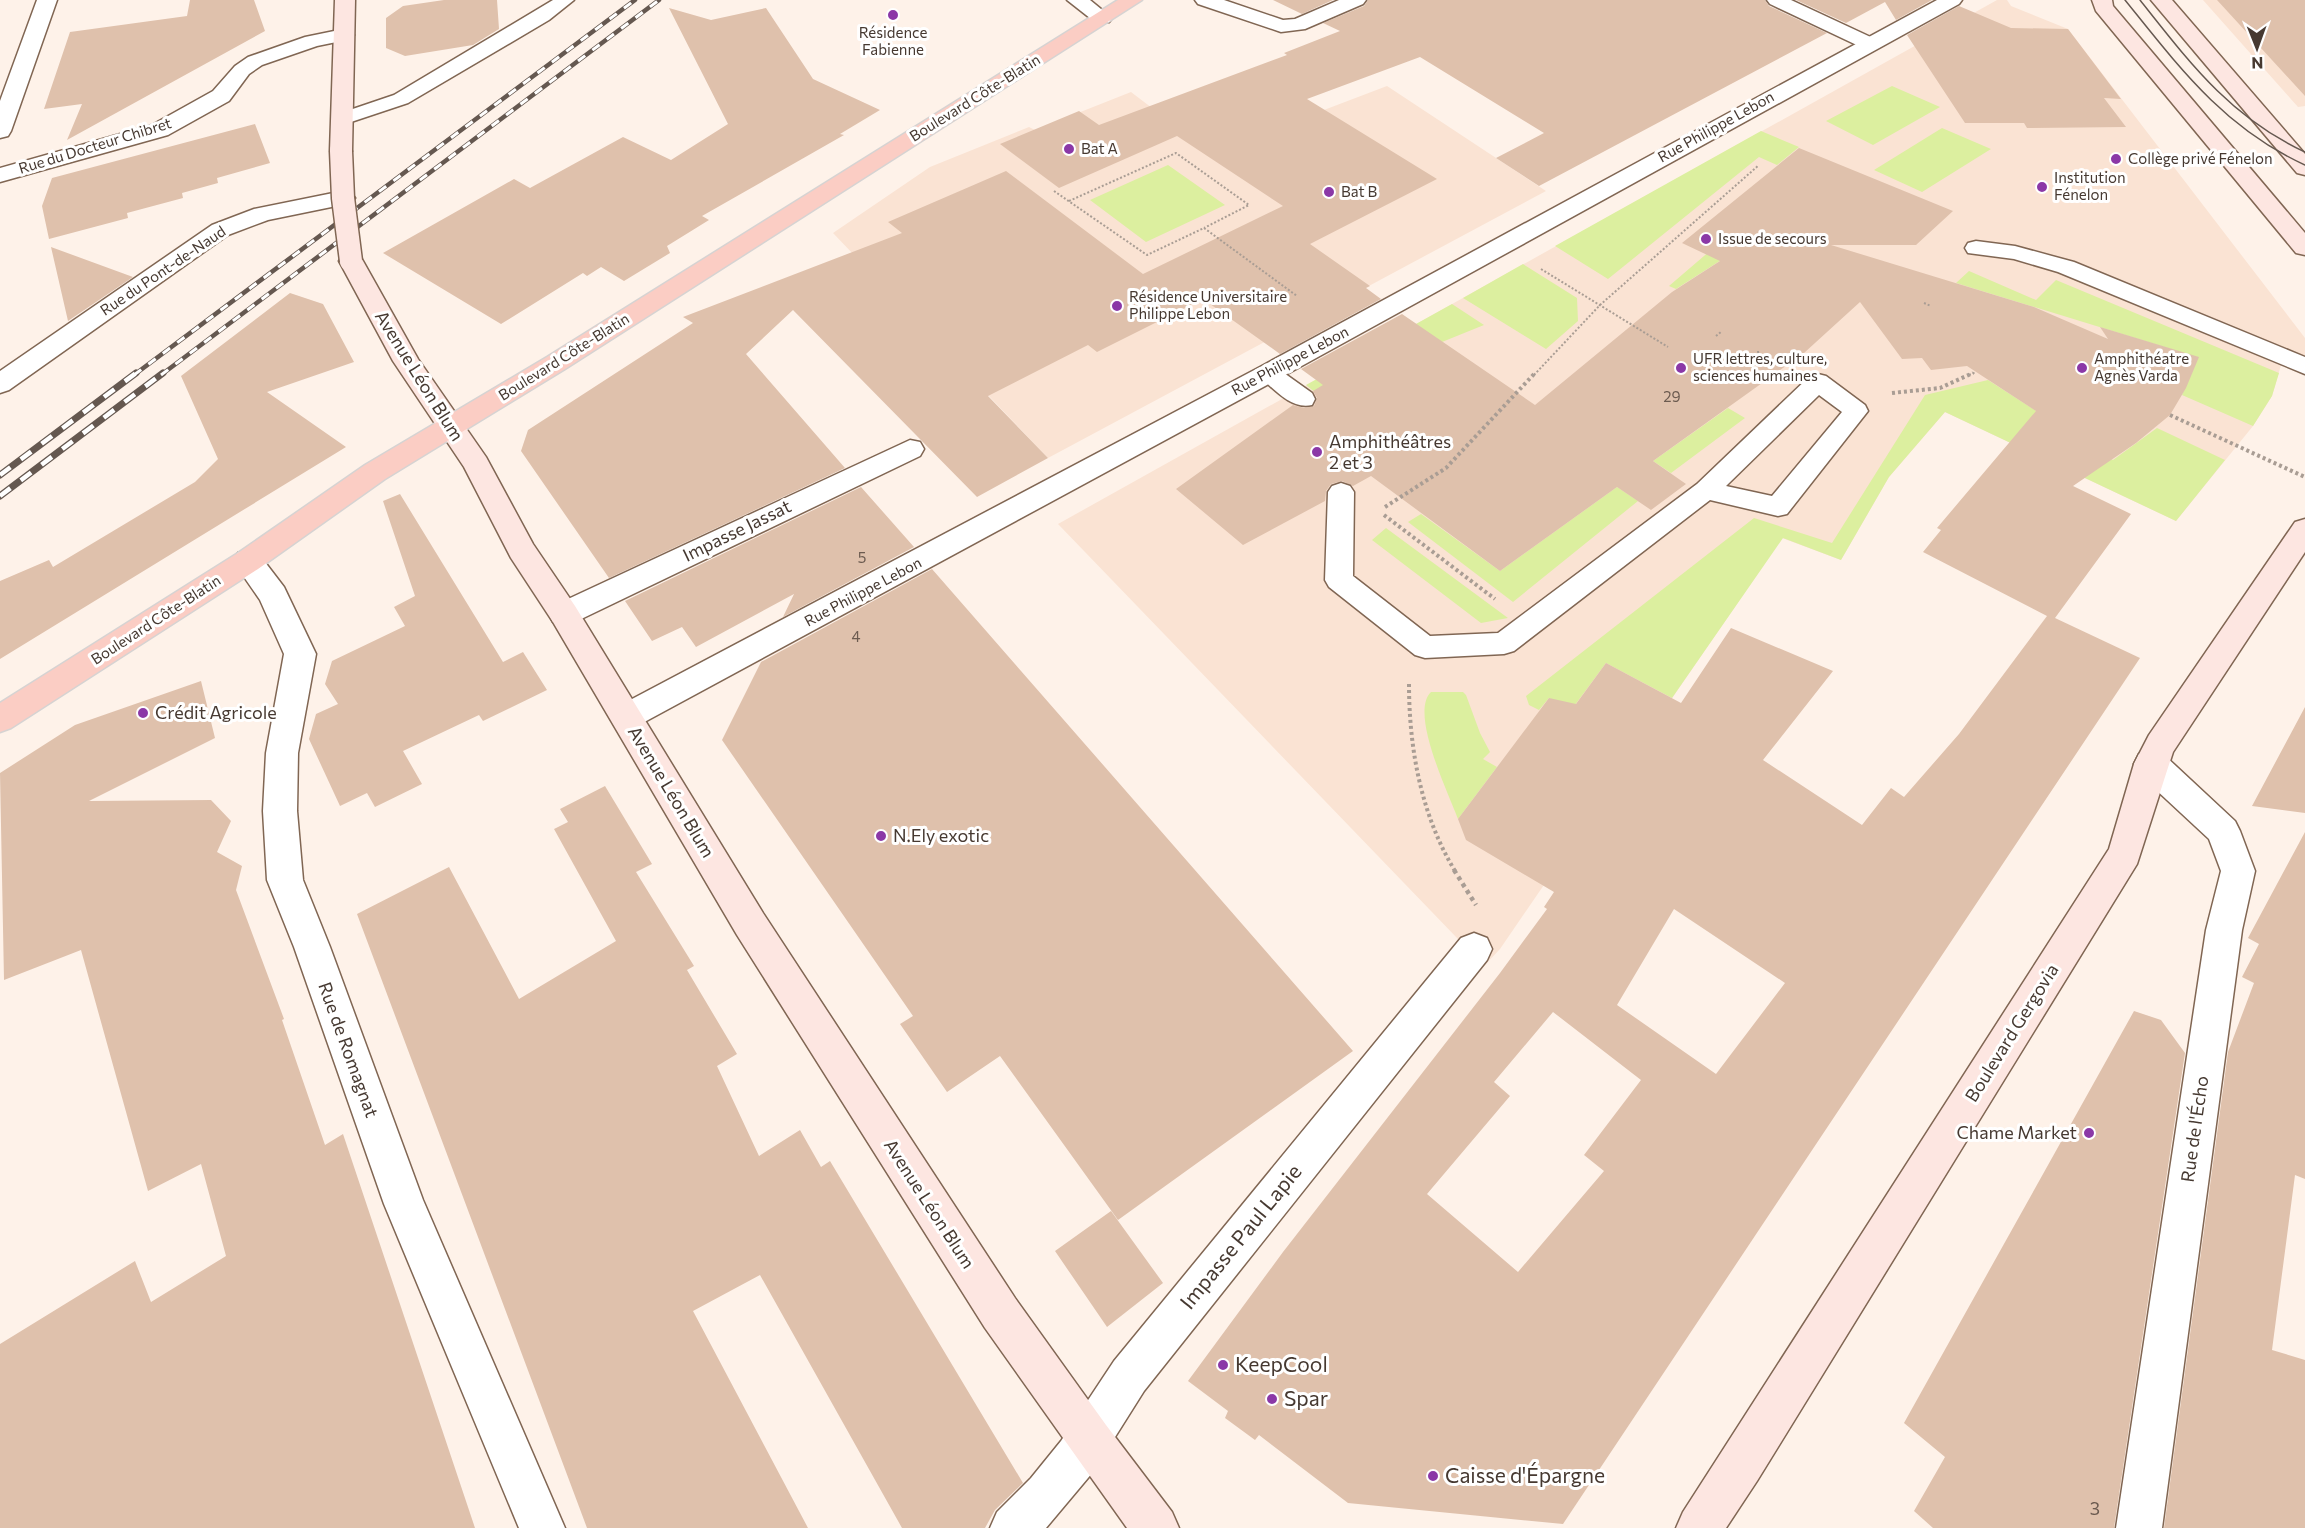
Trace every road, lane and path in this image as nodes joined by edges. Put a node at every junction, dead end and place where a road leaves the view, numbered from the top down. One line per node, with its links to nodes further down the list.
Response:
1 (47, 0): 16 (street)
2 (345, 0): 13 (main road, Avenue Léon Blum)
3 (565, 0): 15 (lane)
4 (1077, 0): 12 (street)
5 (1132, 0): 12 (main road, Boulevard Côte-Blatin)
6 (1205, 0): 7 (street)
7 (1356, 0)
8 (1776, 0): 14 (lane)
9 (1952, 0): 14 (street, Rue Philippe Lebon)
10 (2161, 0): 18 (main road)
11 (2098, 2): 25 (main road)
12 (1102, 18): 41 (main road, Boulevard Côte-Blatin)
13 (344, 35): 15 (main road, Avenue Léon Blum); 19 (street, Rue du Docteur Chibret)
14 (1870, 44): 37 (street, Rue Philippe Lebon)
15 (342, 118): 21 (main road, Avenue Léon Blum, bridge)
16 (0, 132)
17 (1760, 165): 29 (path)
18 (2305, 168)
19 (0, 175)
20 (1054, 191): 22 (path)
21 (343, 198): 38 (street, Rue du Pont-de-Naud); 41 (main road, Avenue Léon Blum, bridge)
22 (1068, 201): 23 (path); 23 (path)
23 (1204, 228): 27 (path)
24 (1976, 248): 36 (lane)
25 (2305, 248)
26 (1539, 267): 29 (path)
27 (1297, 296)
28 (1924, 303): 30 (path)
29 (1600, 305): 33 (path); 49 (path)
30 (1931, 306)
31 (1722, 331): 32 (path)
32 (1716, 336)
33 (1668, 347)
34 (1758, 351): 35 (path)
35 (1759, 360)
36 (2305, 366)
37 (1269, 373): 39 (lane); 51 (street, Rue Philippe Lebon)
38 (0, 384)
39 (1303, 399)
40 (2170, 416): 43 (path)
41 (451, 427): 47 (main road, Boulevard Côte-Blatin); 48 (main road, Avenue Léon Blum)
42 (909, 449): 48 (street, Impasse Jassat)
43 (2305, 477)
44 (1706, 490): 44 (lane); 49 (lane)
45 (1341, 492): 50 (lane)
46 (2305, 529): 53 (main road, Boulevard Gergovia)
47 (248, 561): 52 (main road, Boulevard Côte-Blatin); 56 (street, Rue de Romagnat)
48 (564, 614): 51 (main road, Avenue Léon Blum)
49 (1528, 624): 50 (lane)
50 (1425, 647): 54 (path)
51 (626, 717): 55 (main road, Avenue Léon Blum)
52 (0, 719)
53 (2151, 764): 59 (main road, Boulevard Gergovia); 60 (street, Rue de l'Écho)
54 (1473, 949): 55 (street, Impasse Paul Lapie)
55 (1090, 1441): 57 (street, Impasse Paul Lapie); 58 (main road, Avenue Léon Blum)
56 (542, 1528)
57 (1013, 1528)
58 (1156, 1528)
59 (1699, 1528)
60 (2139, 1528)

